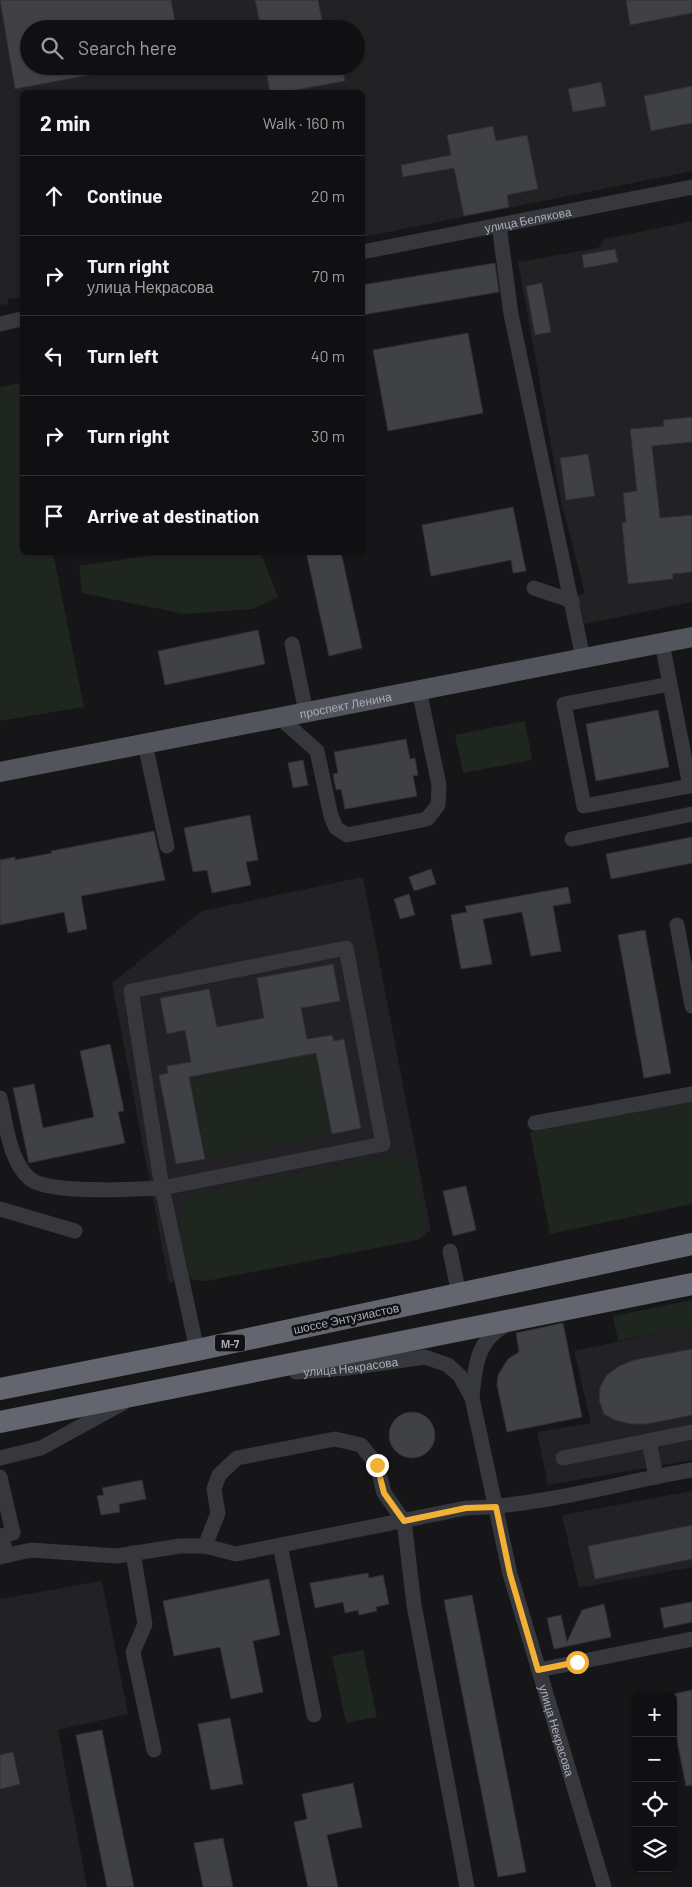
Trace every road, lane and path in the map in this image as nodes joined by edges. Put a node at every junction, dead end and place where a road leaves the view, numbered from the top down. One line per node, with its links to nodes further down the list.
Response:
1 (692, 187): 2 (street, улица Белякова)
2 (498, 225): 3 (street, улица Белякова); 7 (street)
3 (365, 251)
4 (20, 319): 5 (street)
5 (0, 324)
6 (534, 588): 7 (street)
7 (572, 602): 11 (street)
8 (692, 637): 9 (main road, проспект Ленина)
9 (662, 643): 11 (main road, проспект Ленина); 12 (street)
10 (292, 644): 14 (street)
11 (583, 658): 13 (main road, проспект Ленина)
12 (670, 684): 12 (street)
13 (419, 690): 14 (main road, проспект Ленина); 15 (street)
14 (306, 712): 15 (main road, проспект Ленина)
15 (279, 717): 16 (main road, проспект Ленина)
16 (145, 744): 17 (main road, проспект Ленина); 20 (street)
17 (0, 772)
18 (692, 814): 19 (street)
19 (572, 839)
20 (167, 846)
21 (677, 925): 22 (street)
22 (692, 1006)
23 (692, 1094): 25 (street)
24 (0, 1098): 26 (street)
25 (535, 1123)
26 (162, 1188): 26 (street); 34 (street)
27 (0, 1209): 28 (street)
28 (75, 1231)
29 (692, 1244): 32 (highway, шоссе Энтузиастов / М-7)
30 (450, 1251): 32 (street)
31 (692, 1284): 33 (highway)
32 (459, 1294): 34 (highway, шоссе Энтузиастов / М-7)
33 (531, 1314): 37 (highway); 40 (street, улица Некрасова)
34 (197, 1350): 36 (highway, шоссе Энтузиастов / М-7)
35 (0, 1376): 36 (street)
36 (57, 1378): 38 (highway, шоссе Энтузиастов / М-7)
37 (211, 1379): 39 (highway); 40 (street, улица Некрасова)
38 (0, 1389)
39 (142, 1393): 41 (highway); 44 (street)
40 (472, 1398): 49 (street, улица Некрасова)
41 (0, 1422)
42 (692, 1432): 43 (street)
43 (654, 1440): 45 (street); 47 (street)
44 (0, 1458)
45 (563, 1458)
46 (692, 1470): 47 (street)
47 (661, 1476): 49 (street)
48 (0, 1477): 54 (street)
49 (496, 1507): 50 (street); 56 (street, улица Некрасова)
50 (404, 1521): 51 (street); 52 (street); 59 (street)
51 (280, 1545): 52 (street); 57 (street)
52 (205, 1546): 53 (street)
53 (133, 1553): 54 (street); 58 (street)
54 (3, 1556)
55 (692, 1639): 56 (street)
56 (538, 1670): 60 (street, улица Некрасова)
57 (314, 1714)
58 (154, 1750)
59 (467, 1887)
60 (604, 1887)

